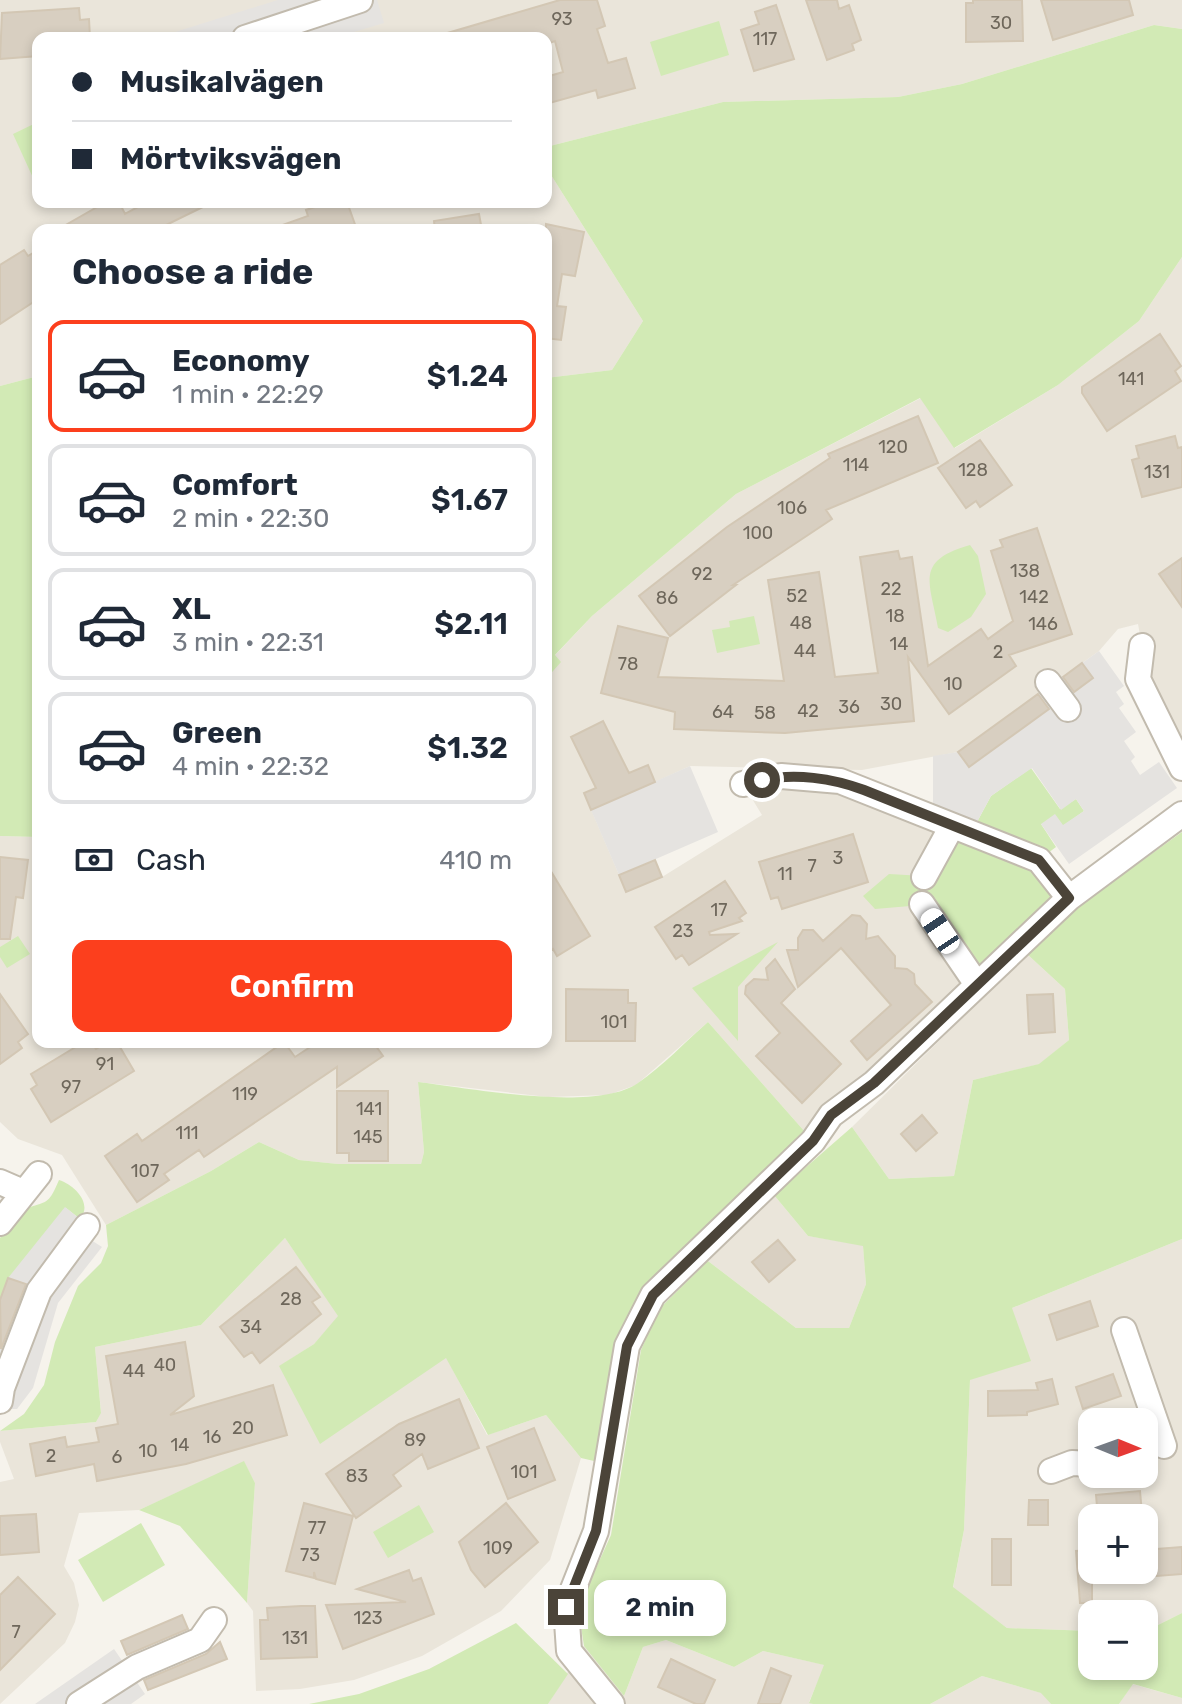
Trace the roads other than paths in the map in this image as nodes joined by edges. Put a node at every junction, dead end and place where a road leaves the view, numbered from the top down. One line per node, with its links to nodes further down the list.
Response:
1 (360, 0): 2 (street)
2 (263, 32)
3 (1142, 646): 6 (street)
4 (1048, 682): 5 (street)
5 (1068, 709)
6 (1182, 768)
7 (743, 784): 9 (street)
8 (1182, 814): 11 (street)
9 (952, 826): 10 (street); 11 (street)
10 (924, 877)
11 (1069, 898): 13 (street)
12 (922, 904): 13 (street)
13 (976, 983): 24 (street)
14 (0, 1182): 15 (street)
15 (0, 1223)
16 (87, 1226): 18 (street)
17 (1124, 1330): 19 (street)
18 (0, 1401)
19 (1163, 1445)
20 (1078, 1463): 21 (street)
21 (1051, 1471)
22 (214, 1620): 23 (street)
23 (79, 1704)
24 (612, 1704)

